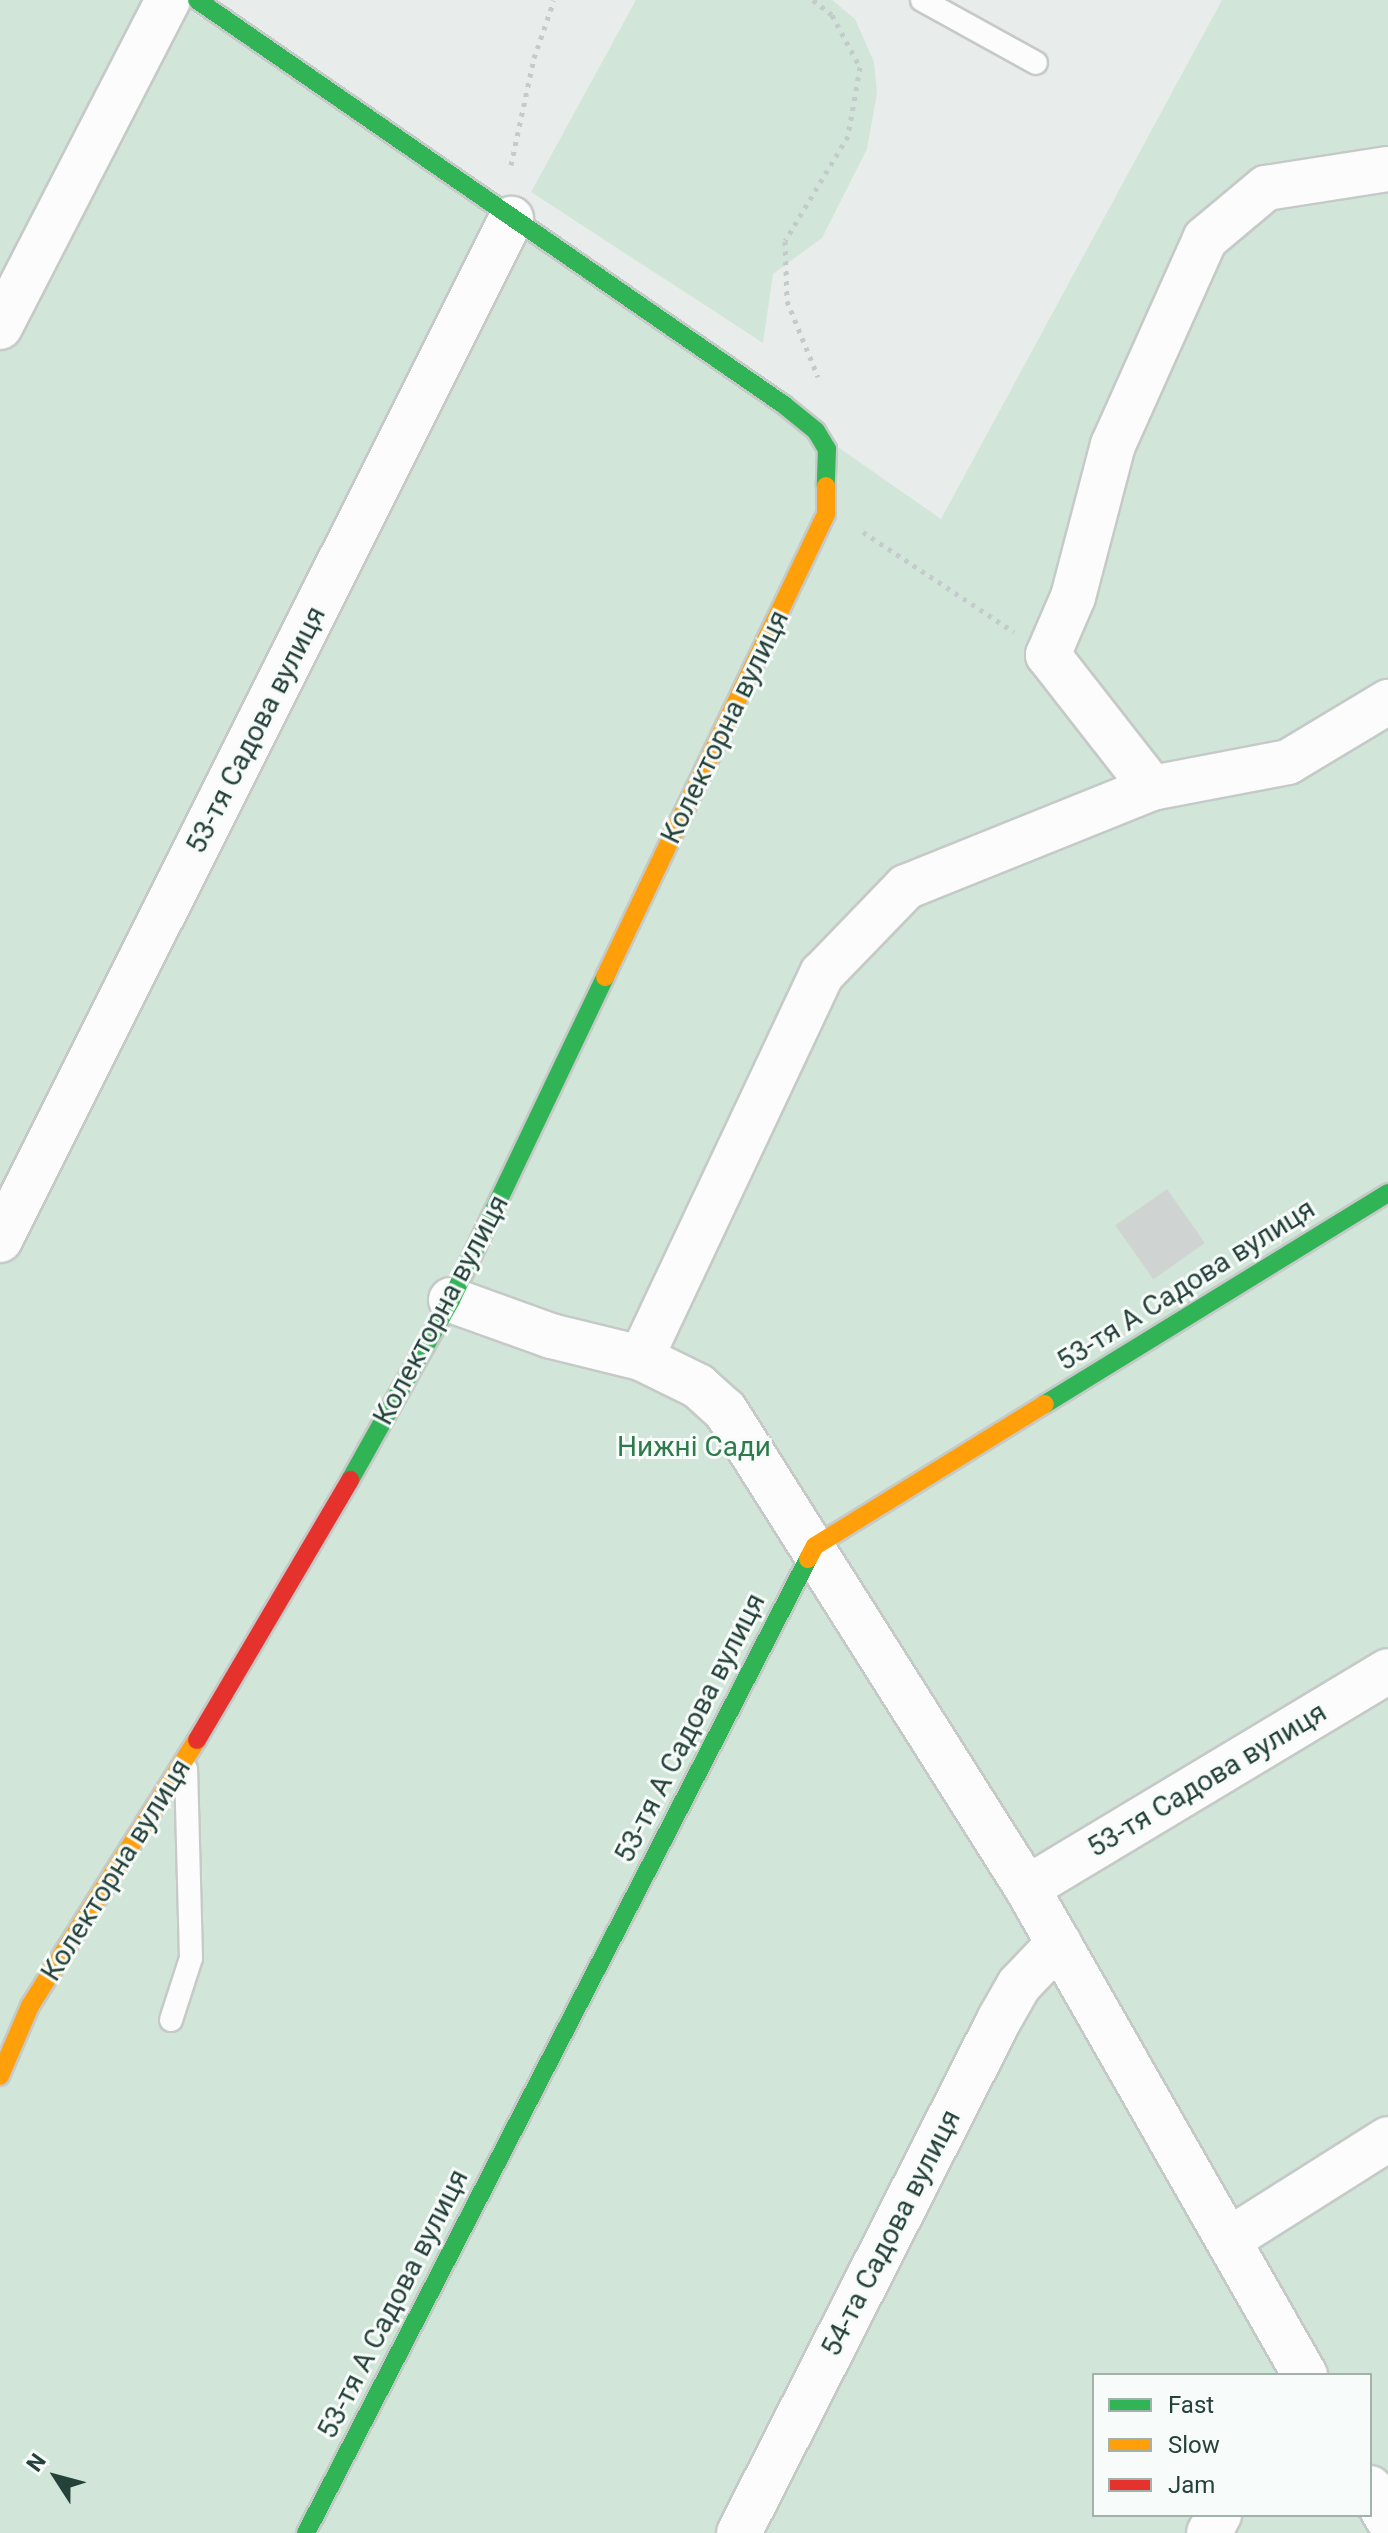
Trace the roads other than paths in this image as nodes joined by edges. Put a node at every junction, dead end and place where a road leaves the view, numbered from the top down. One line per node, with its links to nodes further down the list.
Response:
1 (168, 0): 7 (street)
2 (197, 0): 6 (street)
3 (922, 0): 4 (lane)
4 (1036, 63)
5 (1388, 169): 9 (street)
6 (506, 216): 11 (street, 53-тя Садова вулиця); 12 (street, Колекторна вулиця)
7 (0, 327)
8 (1388, 702): 9 (street)
9 (1152, 788): 13 (street)
10 (1388, 1193): 14 (street, 53-тя А Садова вулиця)
11 (0, 1240)
12 (451, 1300): 13 (street); 16 (street, Колекторна вулиця)
13 (641, 1358): 14 (street)
14 (815, 1546): 17 (street); 26 (street, 53-тя А Садова вулиця)
15 (1388, 1671): 17 (street, 53-тя Садова вулиця)
16 (186, 1759): 19 (lane); 20 (street, Колекторна вулиця)
17 (1027, 1888): 18 (street)
18 (1059, 1943): 22 (street); 27 (street, 54-та Садова вулиця)
19 (171, 2020)
20 (0, 2076)
21 (1388, 2139): 22 (street)
22 (1230, 2239): 23 (street)
23 (1298, 2370)
24 (1372, 2491): 25 (street)
25 (1388, 2519)
26 (306, 2533)
27 (739, 2533)

